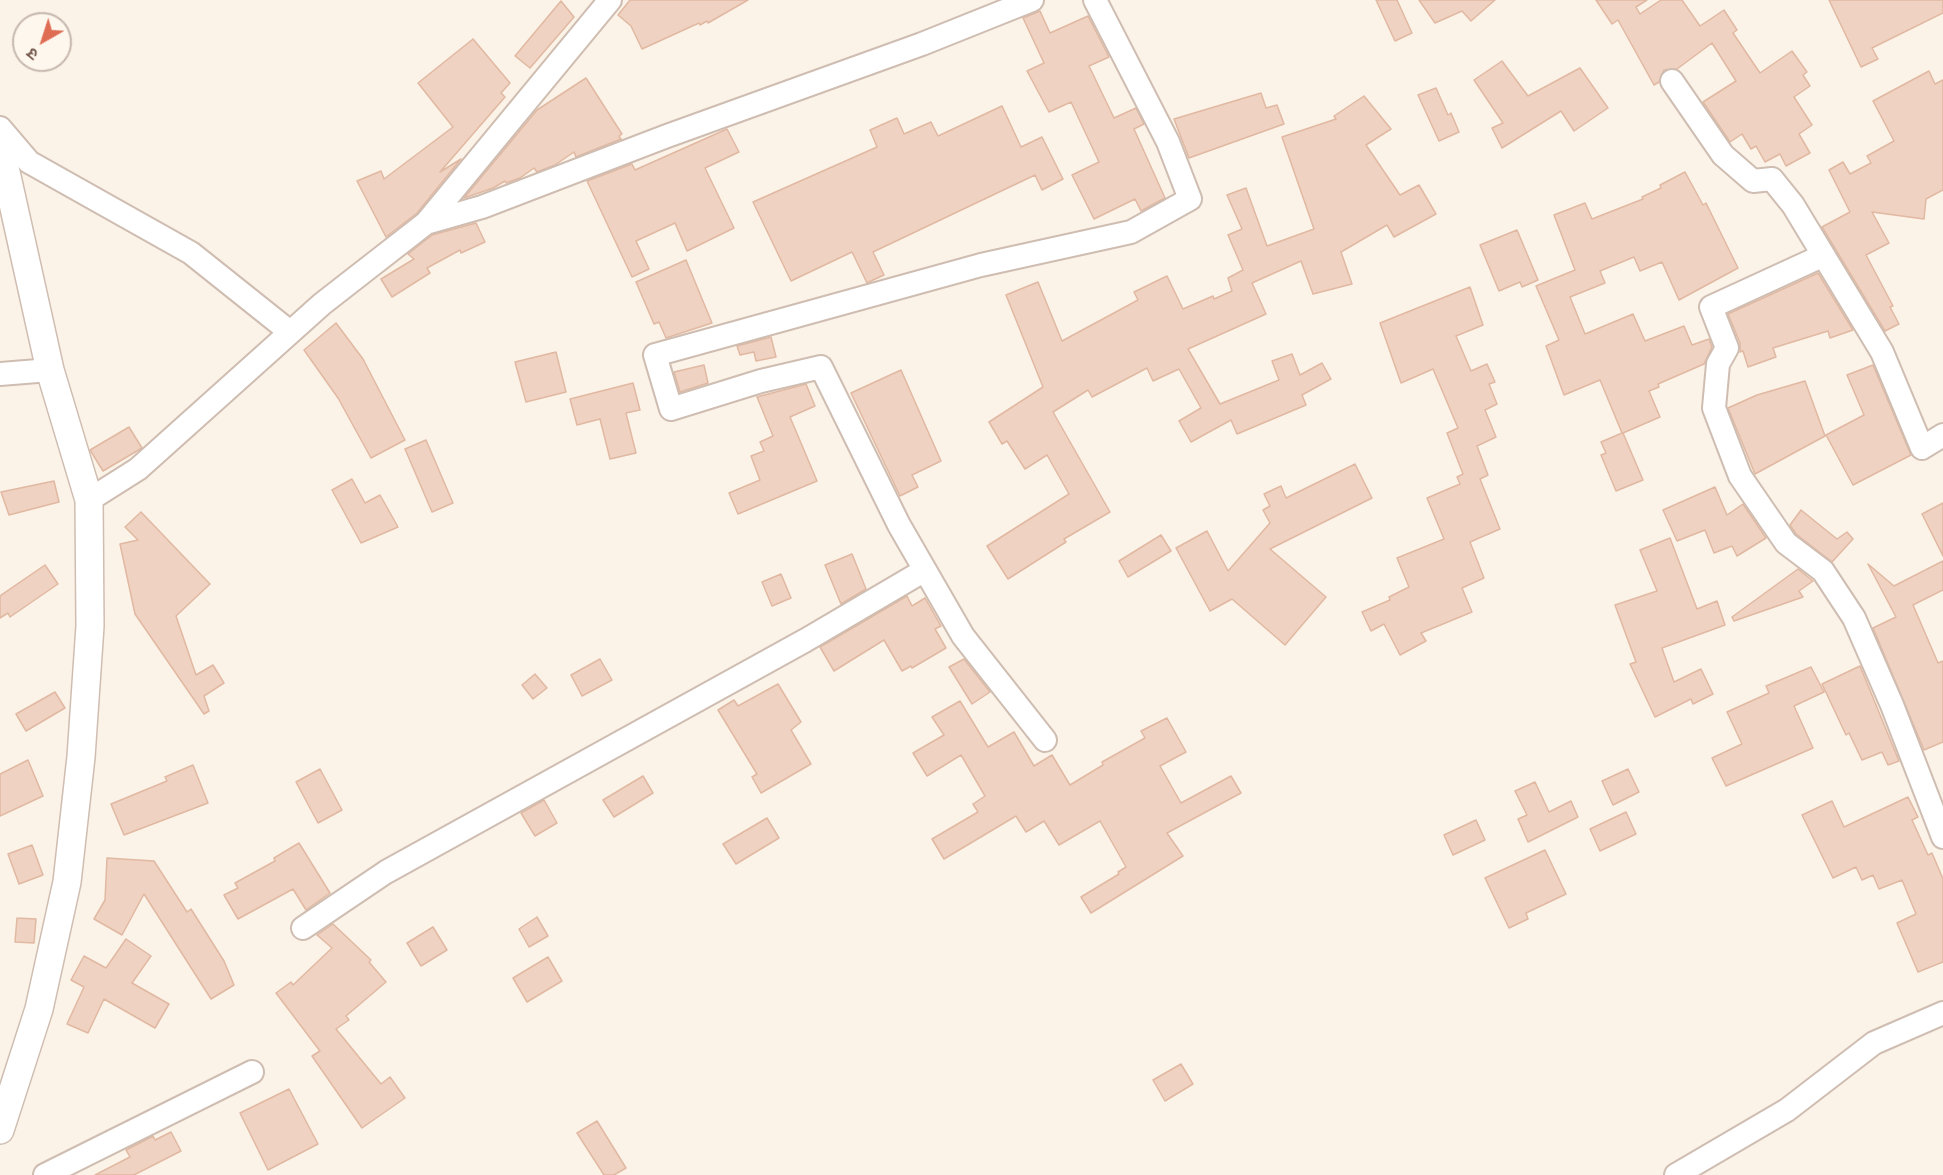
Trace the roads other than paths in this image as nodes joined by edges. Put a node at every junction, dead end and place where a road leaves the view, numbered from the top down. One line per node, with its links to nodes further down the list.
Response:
1 (610, 0): 7 (street)
2 (1032, 0): 7 (street)
3 (1095, 0): 14 (street)
4 (1672, 81): 8 (street)
5 (0, 128): 9 (street)
6 (0, 144): 10 (street)
7 (426, 223): 9 (street)
8 (1822, 256): 12 (street); 16 (street)
9 (290, 332): 13 (street)
10 (50, 370): 11 (street); 13 (street)
11 (0, 374)
12 (1943, 435)
13 (89, 500): 20 (street)
14 (925, 570): 15 (street); 17 (street)
15 (1045, 740)
16 (1943, 837)
17 (303, 928)
18 (1943, 1013): 23 (street)
19 (252, 1072): 22 (street)
20 (9, 1080): 21 (street)
21 (0, 1130)
22 (45, 1175)
23 (1676, 1175)

